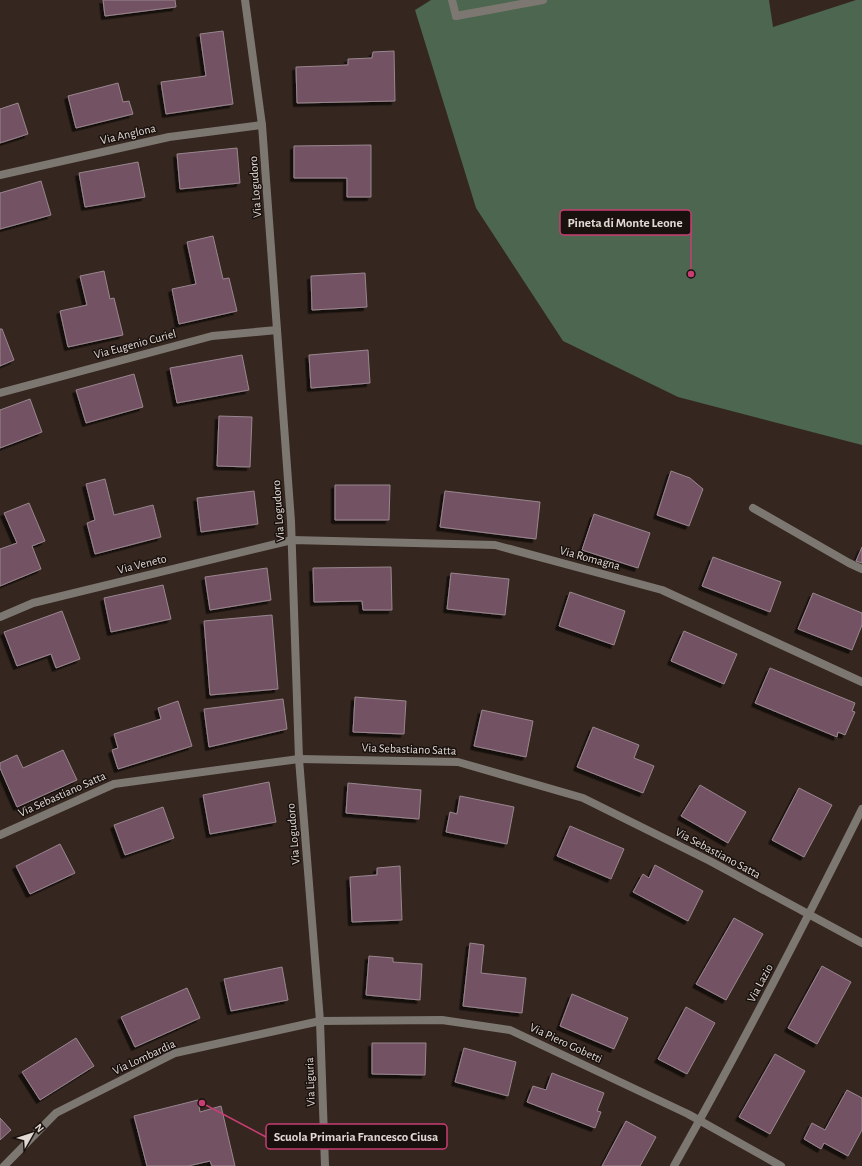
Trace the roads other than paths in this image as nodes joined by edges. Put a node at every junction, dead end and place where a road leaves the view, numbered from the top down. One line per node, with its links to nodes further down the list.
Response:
1 (245, 0): 4 (street, Via Logudoro)
2 (452, 0): 3 (street)
3 (543, 0)
4 (262, 125): 5 (street, Via Anglona); 6 (street, Via Logudoro)
5 (0, 175)
6 (277, 330): 7 (street, Via Eugenio Curiel); 9 (street, Via Logudoro)
7 (0, 393)
8 (753, 508): 10 (street)
9 (292, 540): 11 (street, Via Veneto); 12 (street, Via Romagna); 13 (street, Via Logudoro)
10 (862, 569)
11 (0, 617)
12 (862, 682)
13 (298, 759): 15 (street, Via Sebastiano Satta); 16 (street, Via Sebastiano Satta); 18 (street, Via Logudoro)
14 (862, 809): 16 (street, Via Lazio)
15 (0, 835)
16 (809, 915): 17 (street, Via Sebastiano Satta); 19 (street, Via Lazio)
17 (862, 943)
18 (320, 1021): 19 (street, Via Piero Gobetti); 20 (street, Via Lombardia); 21 (street, Via Liguria)
19 (700, 1121): 22 (street, Via Lazio); 23 (street, Via Piero Gobetti)
20 (4, 1166)
21 (325, 1166)
22 (674, 1166)
23 (781, 1166)

